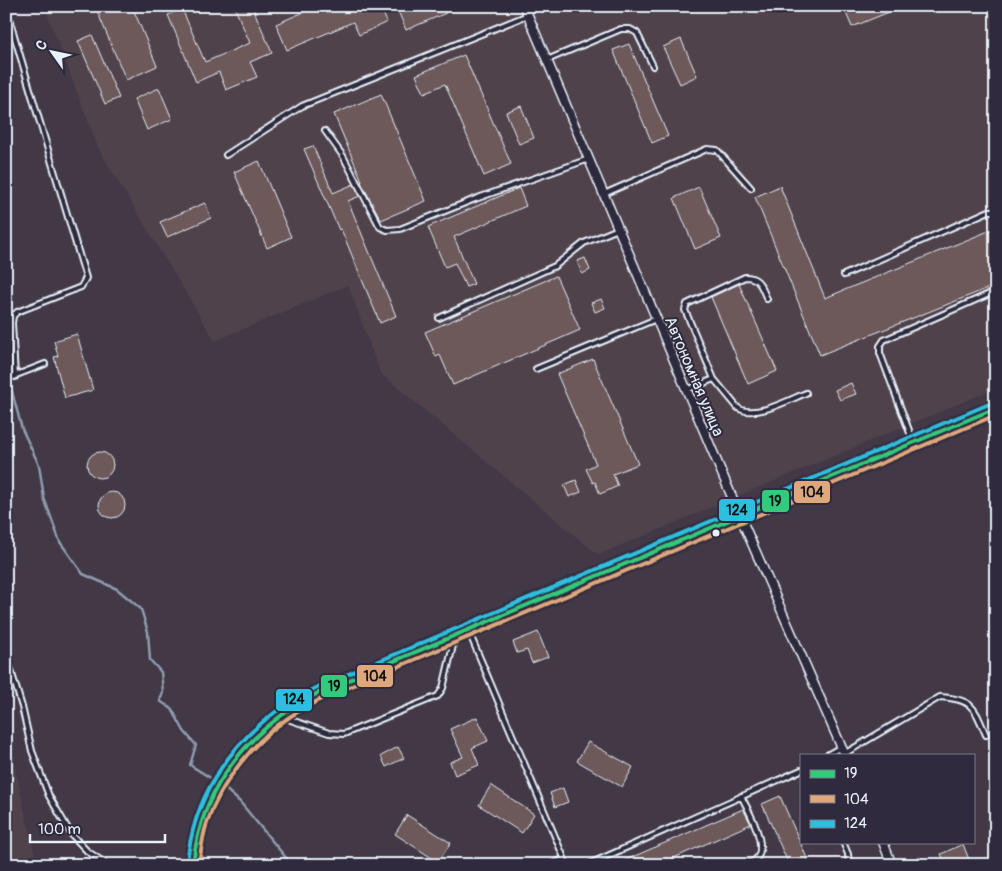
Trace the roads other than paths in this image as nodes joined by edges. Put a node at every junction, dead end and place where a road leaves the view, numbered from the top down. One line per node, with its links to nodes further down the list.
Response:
1 (524, 6): 3 (street, Автономная улица)
2 (6, 8): 20 (lane)
3 (528, 15): 4 (street, Автономная улица); 7 (lane)
4 (547, 60): 5 (lane); 8 (street, Автономная улица)
5 (652, 66)
6 (325, 131): 8 (lane)
7 (226, 155)
8 (589, 159): 10 (street, Автономная улица)
9 (751, 188): 10 (lane)
10 (604, 194): 12 (street, Автономная улица)
11 (996, 211): 13 (lane)
12 (618, 229): 16 (lane); 17 (street, Автономная улица)
13 (844, 275)
14 (996, 291): 26 (lane)
15 (767, 299): 22 (lane)
16 (438, 318)
17 (656, 319): 19 (lane); 23 (street, Автономная улица)
18 (45, 364): 20 (lane)
19 (536, 369)
20 (15, 377): 21 (lane)
21 (6, 379)
22 (714, 379): 23 (lane); 24 (lane)
23 (686, 390): 27 (street, Автономная улица)
24 (806, 393)
25 (996, 408): 26 (street)
26 (913, 443): 27 (street)
27 (740, 516): 28 (street); 33 (street, Автономная улица)
28 (468, 630): 29 (street); 38 (lane)
29 (455, 635): 31 (street); 31 (lane)
30 (6, 654): 39 (lane)
31 (280, 716): 40 (street)
32 (986, 735): 33 (lane)
33 (844, 752)
34 (800, 772): 35 (lane)
35 (741, 796): 43 (lane); 44 (lane)
36 (844, 844): 45 (lane)
37 (883, 844): 46 (street)
38 (564, 859): 41 (lane); 42 (lane)
39 (108, 865)
40 (192, 865)
41 (549, 865)
42 (567, 865)
43 (587, 865)
44 (744, 865)
45 (849, 865)
46 (892, 865)

